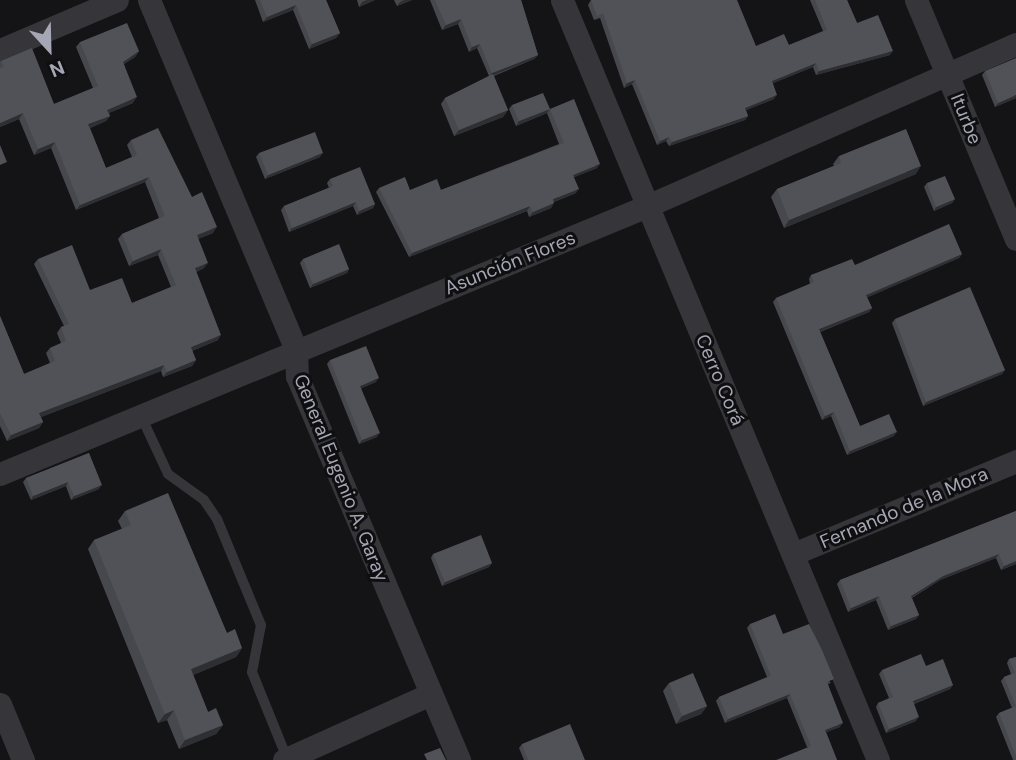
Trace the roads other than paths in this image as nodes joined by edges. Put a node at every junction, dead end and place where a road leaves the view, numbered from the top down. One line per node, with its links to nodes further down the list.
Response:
1 (117, 0): 6 (street)
2 (149, 0): 10 (street, General Eugenio A. Garay)
3 (562, 0): 8 (street, Cerro Corá)
4 (916, 0): 7 (street, Iturbe)
5 (1016, 44): 7 (street, Asunción Flores)
6 (0, 50)
7 (947, 74): 8 (street, Asunción Flores); 9 (street, Iturbe)
8 (647, 206): 10 (street, Asunción Flores); 14 (street, Cerro Corá)
9 (1016, 239)
10 (296, 350): 11 (street, Asunción Flores); 15 (street, General Eugenio A. Garay)
11 (141, 415): 13 (street, Asunción Flores); 17 (lane)
12 (1016, 461): 14 (street, Fernando de la Mora)
13 (0, 474)
14 (793, 554): 20 (street, Cerro Corá)
15 (430, 694): 17 (street); 19 (street, General Eugenio A. Garay)
16 (0, 704): 18 (street)
17 (285, 759)
18 (23, 760)
19 (458, 760)
20 (878, 760)

